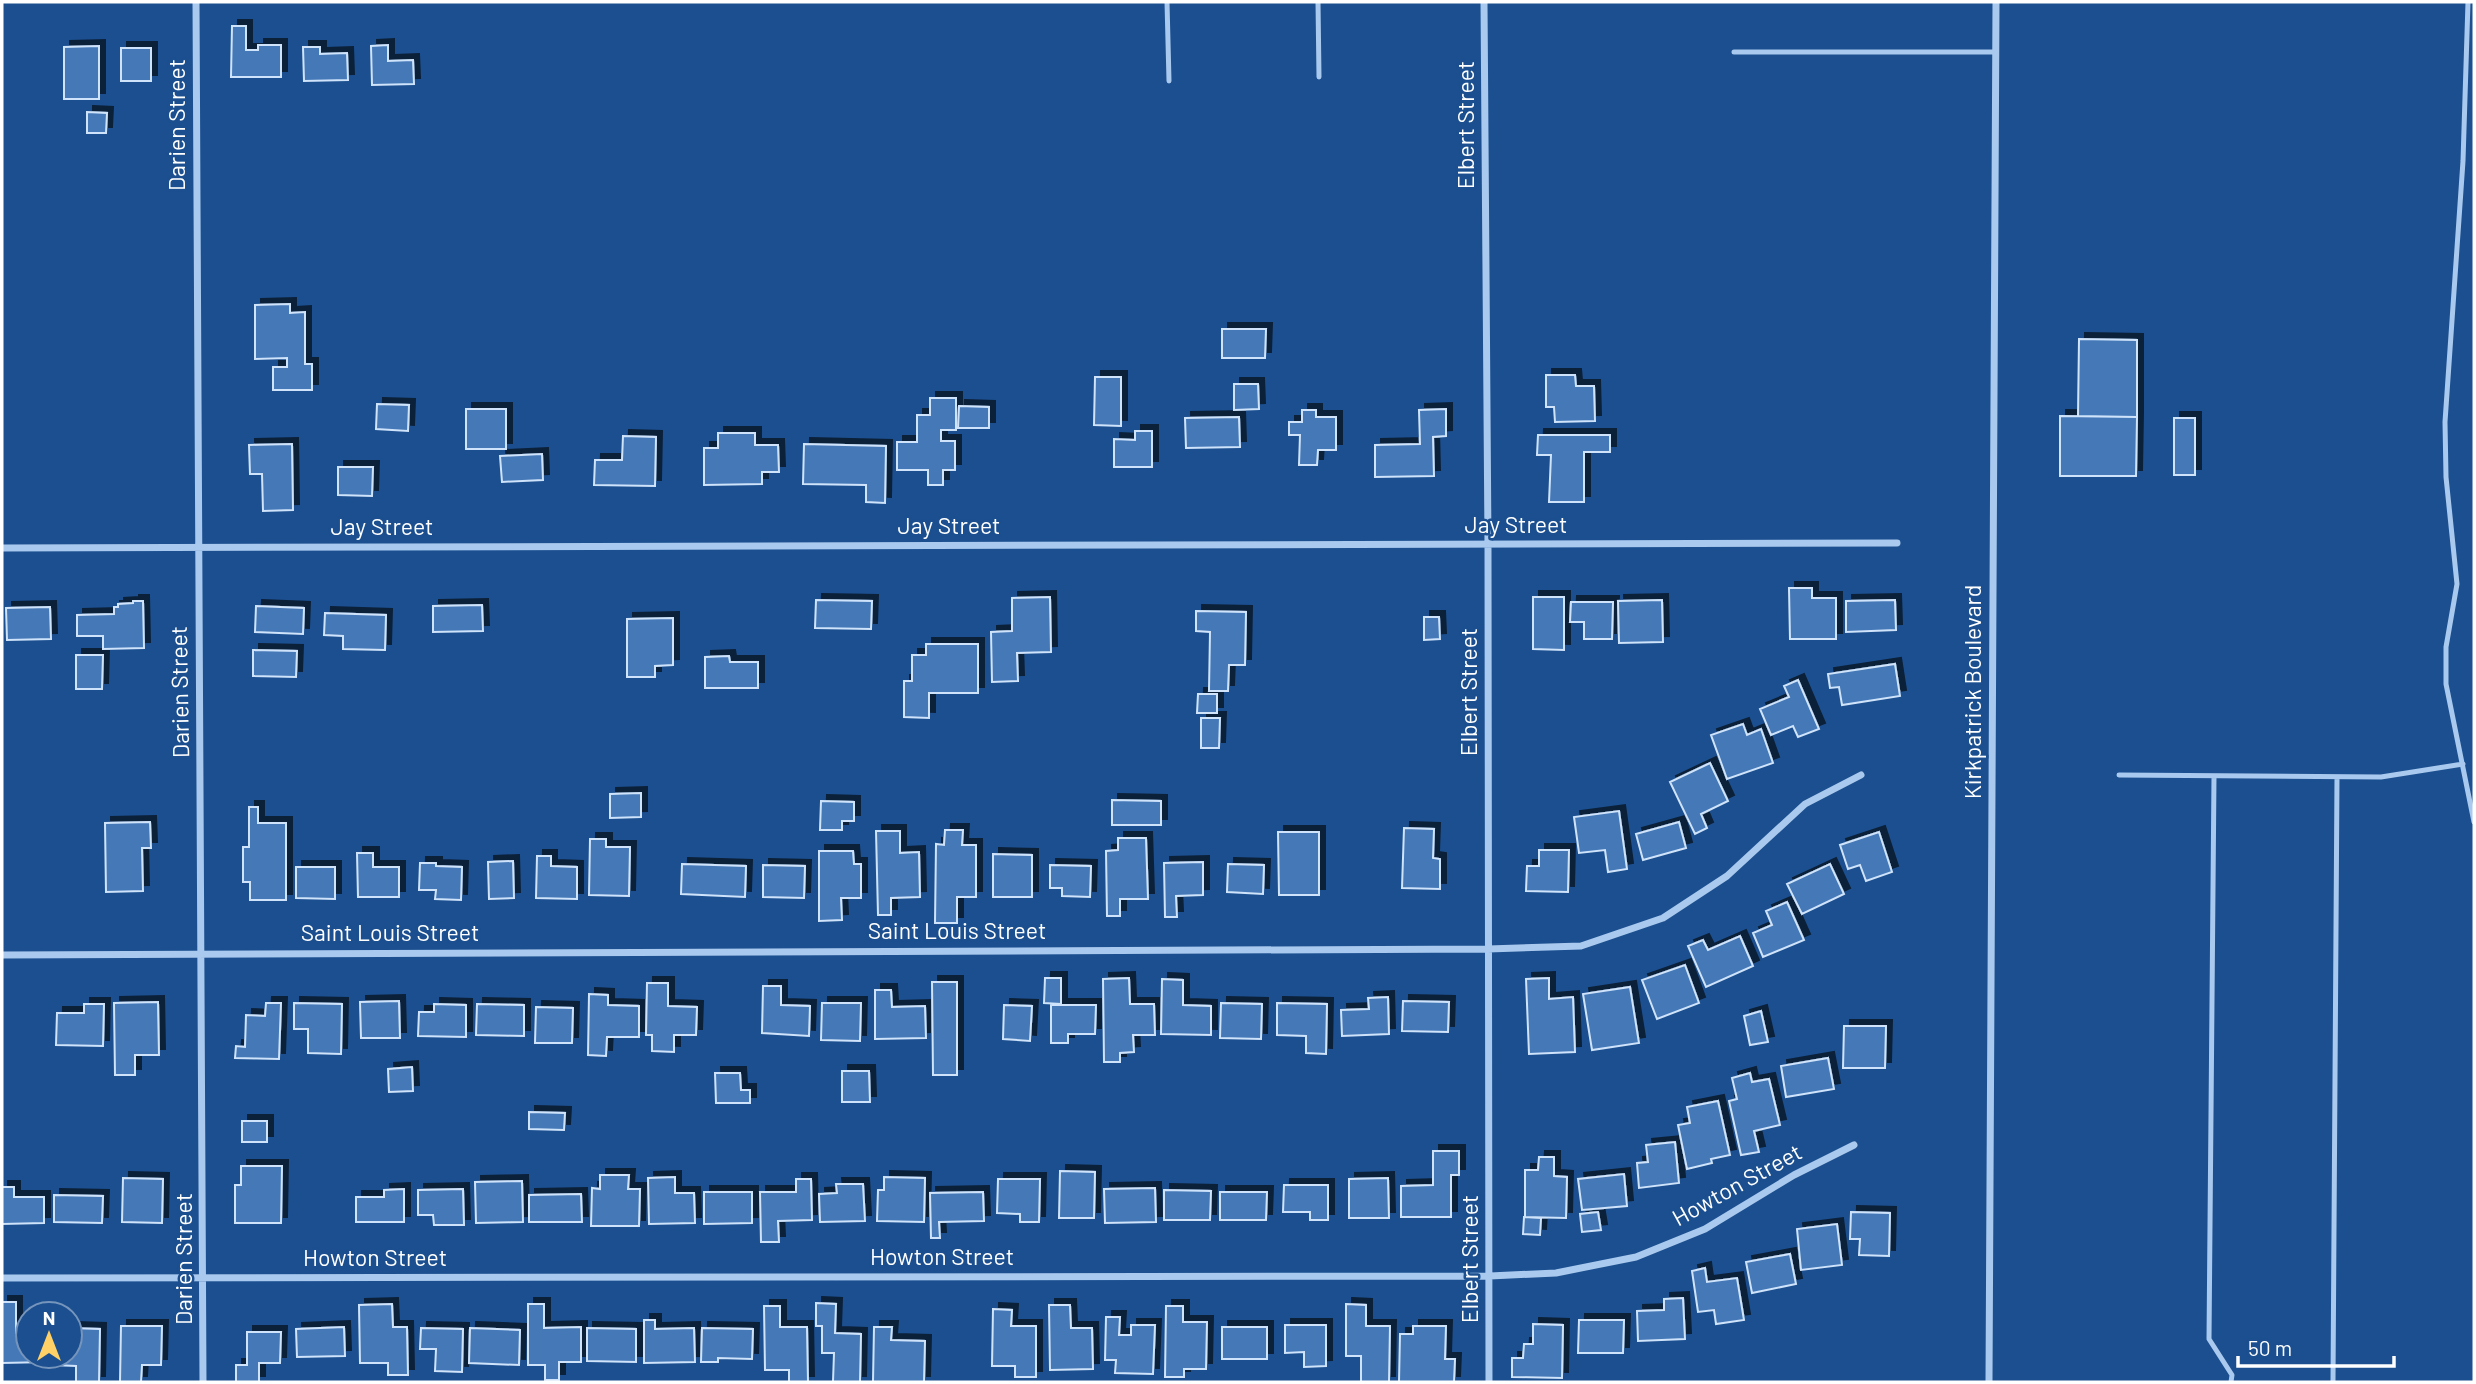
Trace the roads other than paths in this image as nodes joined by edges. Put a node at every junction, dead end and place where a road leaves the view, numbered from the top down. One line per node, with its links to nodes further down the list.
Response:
1 (196, 2): 13 (street, Darien Street)
2 (1167, 2): 10 (lane)
3 (1318, 2): 9 (lane)
4 (1484, 2): 12 (street, Elbert Street)
5 (1996, 2): 8 (street, Kirkpatrick Boulevard)
6 (2468, 2): 15 (lane)
7 (1734, 52): 8 (lane)
8 (1996, 52): 30 (street, Kirkpatrick Boulevard)
9 (1319, 78)
10 (1168, 81)
11 (1897, 543): 12 (street, Jay Street)
12 (1488, 544): 13 (street, Jay Street); 21 (street, Elbert Street)
13 (198, 547): 14 (street, Jay Street); 22 (street, Darien Street)
14 (2, 548)
15 (2463, 764): 19 (lane); 20 (lane)
16 (1861, 775): 21 (street, Saint Louis Street)
17 (2119, 775): 18 (lane)
18 (2214, 776): 19 (lane); 31 (lane)
19 (2337, 776): 32 (lane)
20 (2474, 822)
21 (1488, 948): 22 (street, Saint Louis Street); 25 (street, Elbert Street)
22 (201, 953): 23 (street, Saint Louis Street); 26 (street, Darien Street)
23 (2, 955)
24 (1854, 1145): 25 (street, Howton Street)
25 (1489, 1276): 26 (street, Howton Street); 29 (street, Elbert Street)
26 (203, 1277): 27 (street, Howton Street); 28 (street, Darien Street)
27 (2, 1278)
28 (203, 1382)
29 (1489, 1382)
30 (1989, 1382)
31 (2231, 1382)
32 (2333, 1382)

